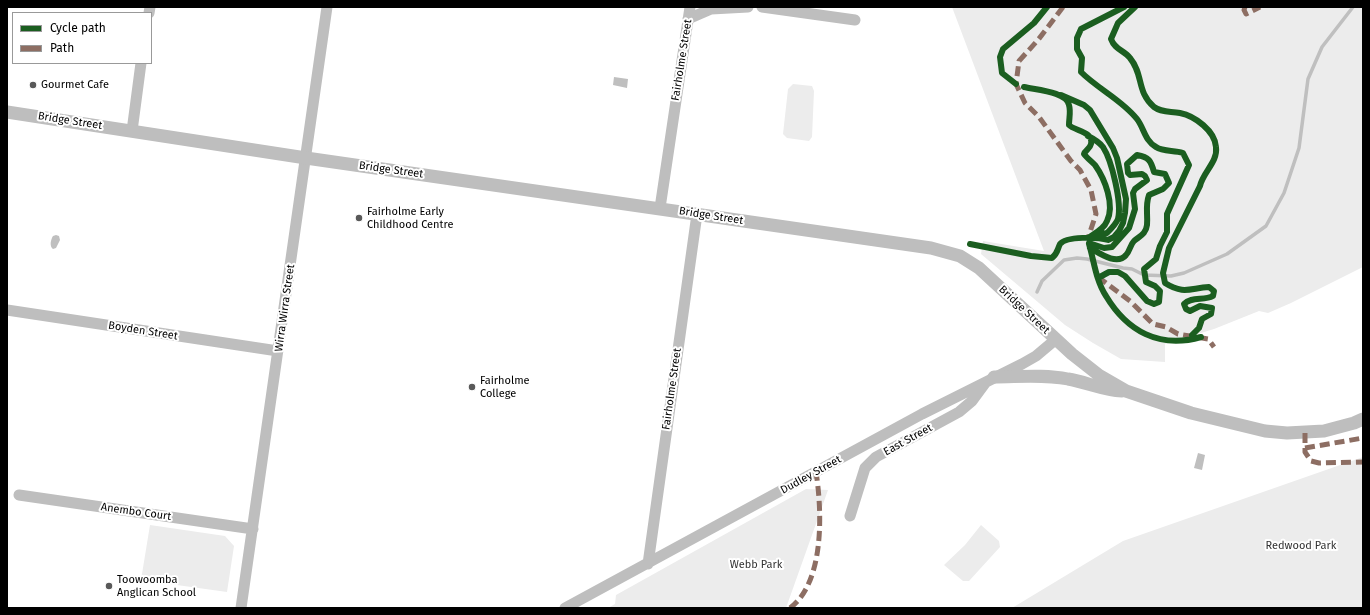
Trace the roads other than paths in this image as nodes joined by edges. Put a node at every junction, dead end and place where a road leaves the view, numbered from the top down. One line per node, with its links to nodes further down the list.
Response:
1 (327, 7): 10 (street, Wirra Wirra Street)
2 (690, 7): 5 (street, Fairholme Street)
3 (748, 7): 5 (street)
4 (762, 7): 6 (street)
5 (688, 19): 11 (street, Fairholme Street)
6 (855, 20)
7 (142, 64): 9 (street)
8 (7, 112): 9 (street, Bridge Street)
9 (132, 131): 10 (street, Bridge Street)
10 (306, 158): 11 (street, Bridge Street); 15 (street, Wirra Wirra Street)
11 (660, 208): 12 (street, Bridge Street)
12 (697, 214): 14 (street, Bridge Street); 22 (street, Fairholme Street)
13 (7, 310): 15 (street, Boyden Street)
14 (1055, 340): 16 (street, Dudley Street); 17 (street, Bridge Street)
15 (278, 351): 21 (street, Wirra Wirra Street)
16 (991, 379): 17 (street); 20 (street, East Street); 22 (street, Dudley Street)
17 (1126, 391): 18 (street, Bridge Street)
18 (1363, 418)
19 (19, 495): 21 (street, Anembo Court)
20 (850, 516)
21 (253, 530): 23 (street, Wirra Wirra Street)
22 (648, 564): 24 (street, Dudley Street)
23 (241, 608)
24 (565, 608)

